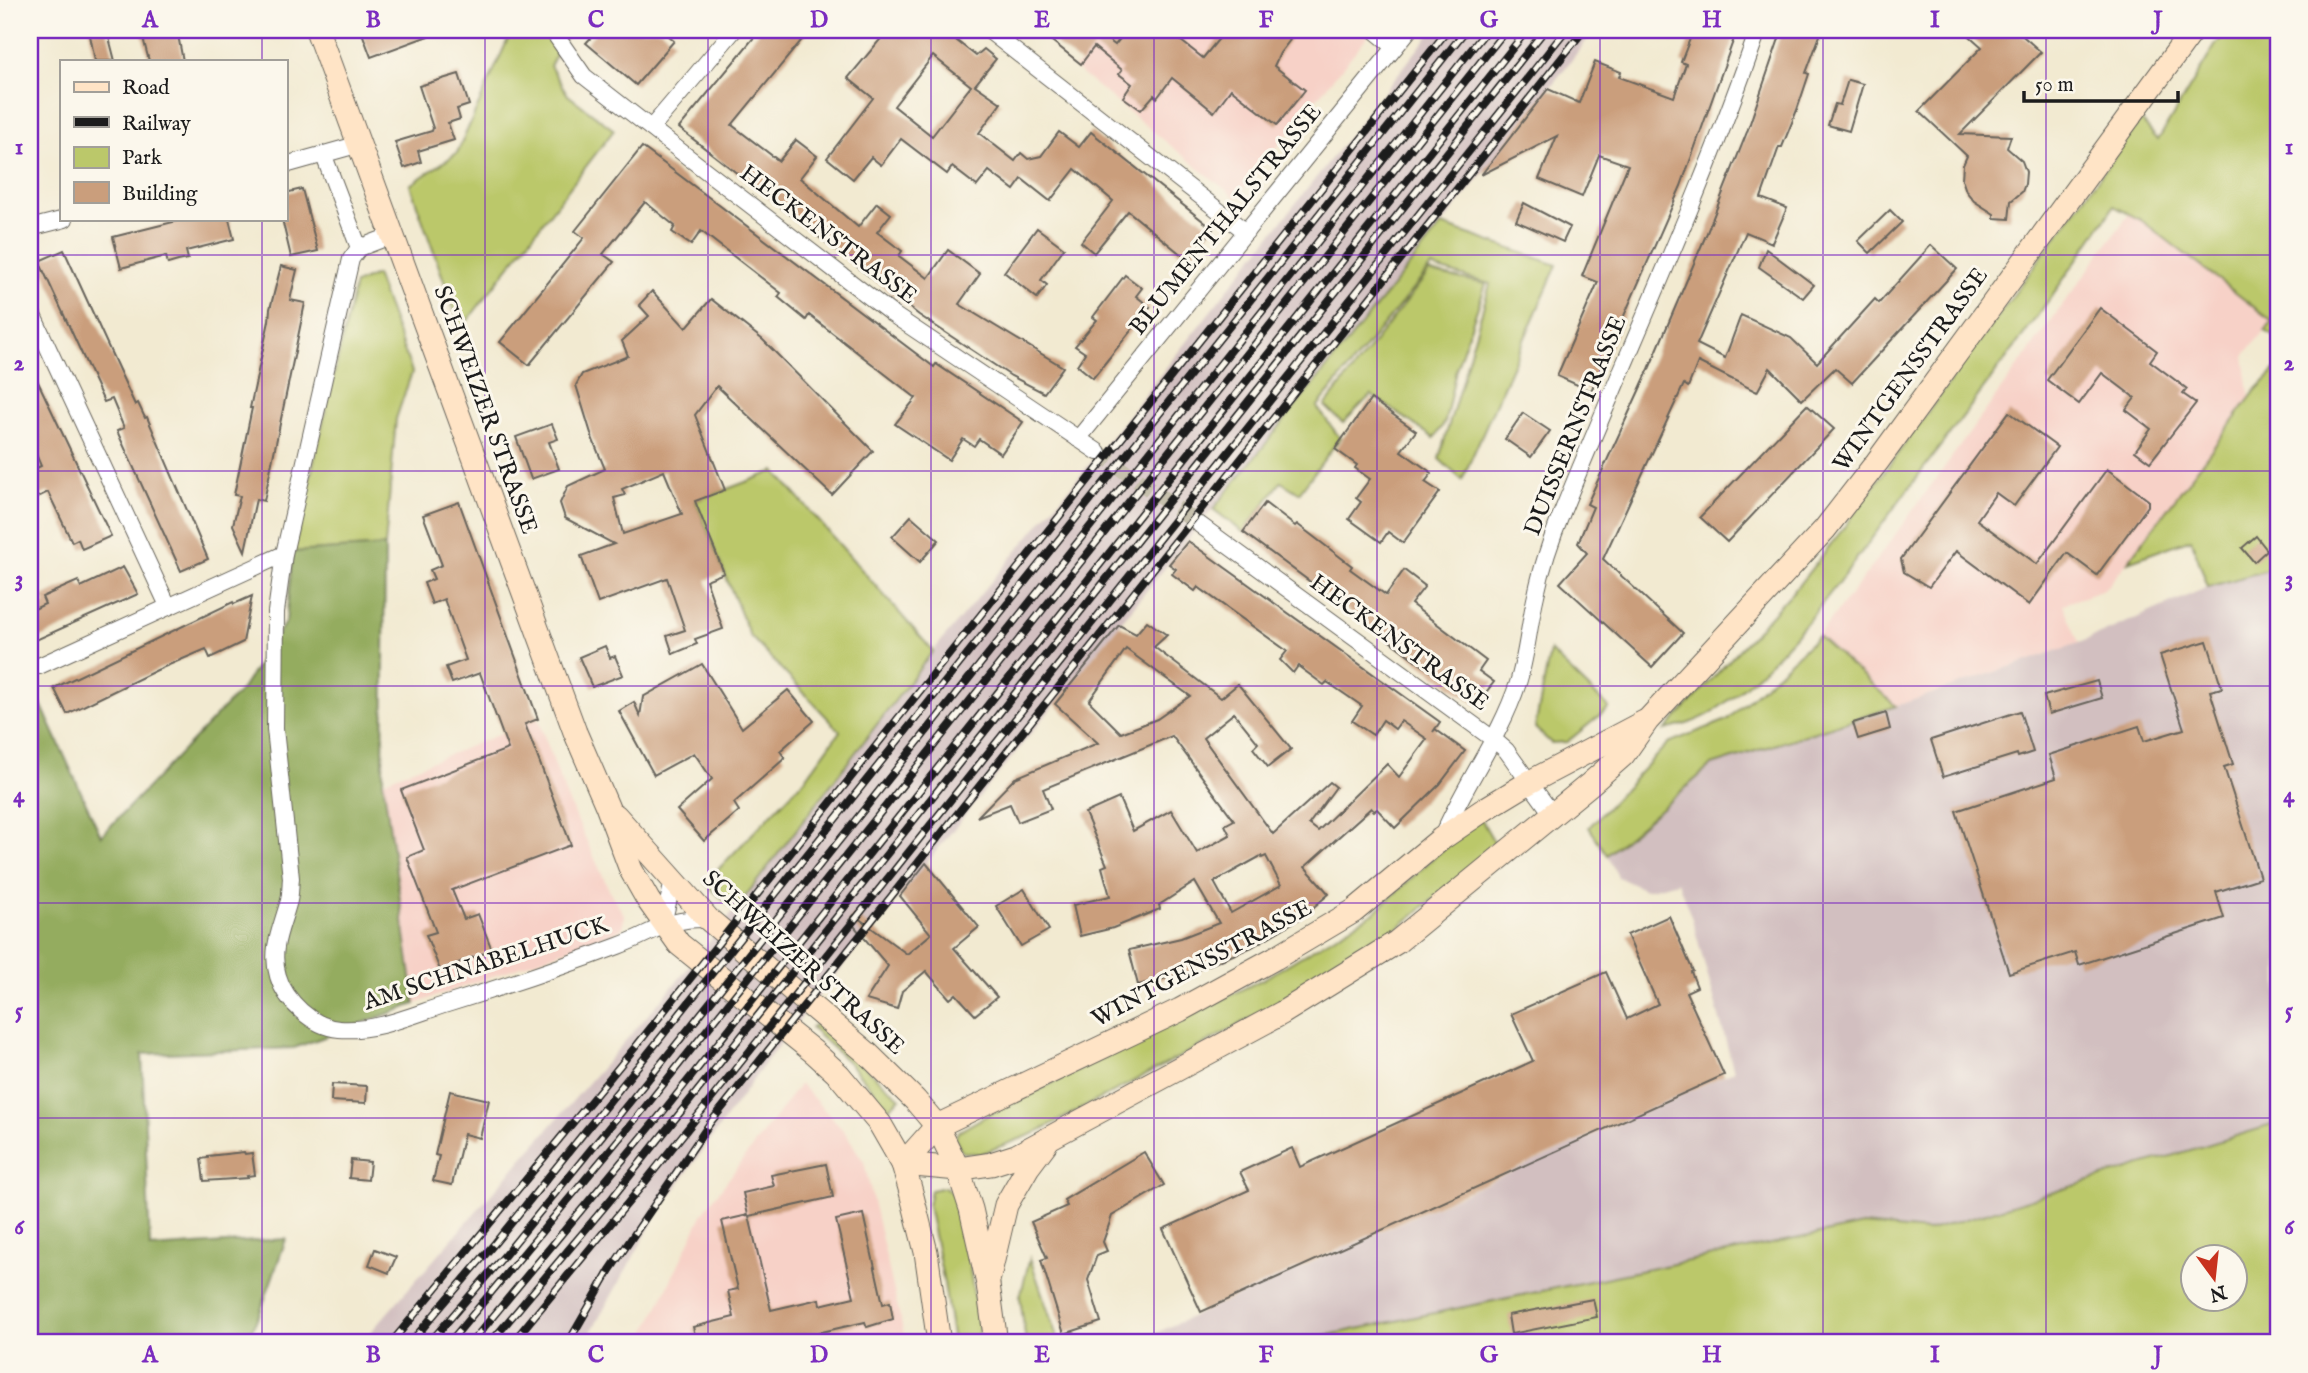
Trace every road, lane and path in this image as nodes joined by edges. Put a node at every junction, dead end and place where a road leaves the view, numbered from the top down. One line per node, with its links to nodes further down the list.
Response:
1 (317, 30): 11 (main road, SCHWEIZER STRASSE)
2 (552, 30): 10 (street, HECKENSTRASSE)
3 (734, 30): 10 (street)
4 (988, 30): 16 (street)
5 (1374, 30): 9 (street)
6 (1409, 30): 9 (street, BLUMENTHALSTRASSE)
7 (1758, 30): 27 (street, DUISSERNSTRASSE)
8 (2193, 30): 26 (main road, WINTGENSSTRASSE)
9 (1395, 47): 16 (street, BLUMENTHALSTRASSE)
10 (651, 128): 20 (street, HECKENSTRASSE)
11 (360, 144): 12 (street); 17 (main road, SCHWEIZER STRASSE)
12 (324, 156): 13 (street); 18 (street)
13 (287, 165)
14 (61, 220): 15 (street)
15 (30, 228)
16 (1246, 232): 20 (street, BLUMENTHALSTRASSE)
17 (393, 235): 18 (street); 29 (main road, SCHWEIZER STRASSE)
18 (359, 248): 23 (street)
19 (30, 309): 24 (street)
20 (1078, 439): 21 (street, HECKENSTRASSE)
21 (1098, 452)
22 (1200, 525): 27 (street, HECKENSTRASSE)
23 (284, 554): 24 (street); 34 (street, AM SCHNABELHUCK)
24 (168, 606): 25 (street)
25 (39, 666)
26 (1647, 721): 28 (main road, WINTGENSSTRASSE); 30 (main road, WINTGENSSTRASSE)
27 (1493, 739): 28 (street, HECKENSTRASSE); 31 (street, DUISSERNSTRASSE)
28 (1528, 783): 30 (street, HECKENSTRASSE); 31 (main road, WINTGENSSTRASSE)
29 (607, 806): 32 (main road, SCHWEIZER STRASSE); 34 (main road, SCHWEIZER STRASSE)
30 (1548, 810): 36 (main road, WINTGENSSTRASSE)
31 (1441, 839): 35 (main road, WINTGENSSTRASSE)
32 (673, 881): 33 (main road, SCHWEIZER STRASSE); 34 (street)
33 (708, 919): 34 (street, AM SCHNABELHUCK); 35 (main road, SCHWEIZER STRASSE)
34 (663, 924): 37 (main road, SCHWEIZER STRASSE)
35 (937, 1126): 37 (main road, WINTGENSSTRASSE); 38 (main road, SCHWEIZER STRASSE)
36 (1047, 1140): 38 (main road, WINTGENSSTRASSE); 39 (main road, WINTGENSSTRASSE)
37 (903, 1164): 38 (main road, WINTGENSSTRASSE); 40 (main road, SCHWEIZER STRASSE)
38 (958, 1169): 39 (main road, SCHWEIZER STRASSE)
39 (988, 1283): 41 (main road)
40 (939, 1343)
41 (996, 1343)

